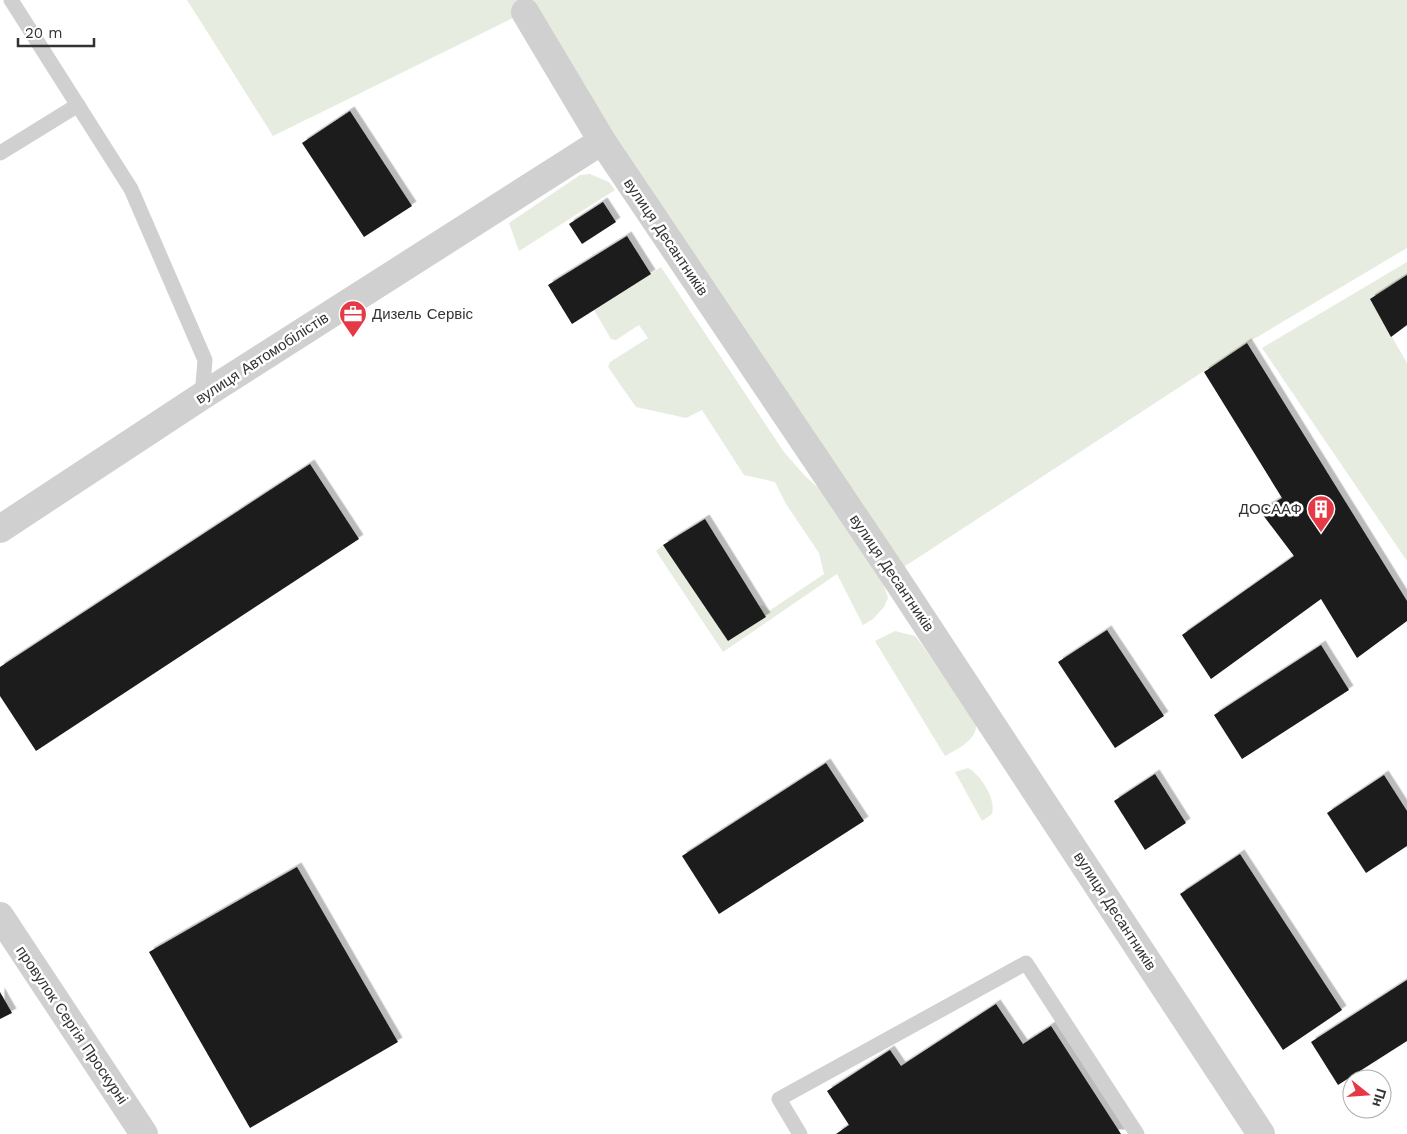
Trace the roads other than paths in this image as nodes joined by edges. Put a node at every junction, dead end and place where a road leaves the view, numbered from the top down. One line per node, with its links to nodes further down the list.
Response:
1 (11, 0): 3 (lane)
2 (525, 12): 4 (street, вулиця Десантників)
3 (78, 105): 5 (lane); 6 (lane)
4 (602, 141): 6 (street, вулиця Автомобілістів); 12 (street, вулиця Десантників)
5 (0, 153)
6 (202, 396): 7 (street, вулиця Автомобілістів)
7 (0, 529)
8 (0, 916): 9 (street, провулок Сергія Проскурні)
9 (144, 1134)
10 (800, 1134): 11 (lane)
11 (1137, 1134)
12 (1261, 1134)

